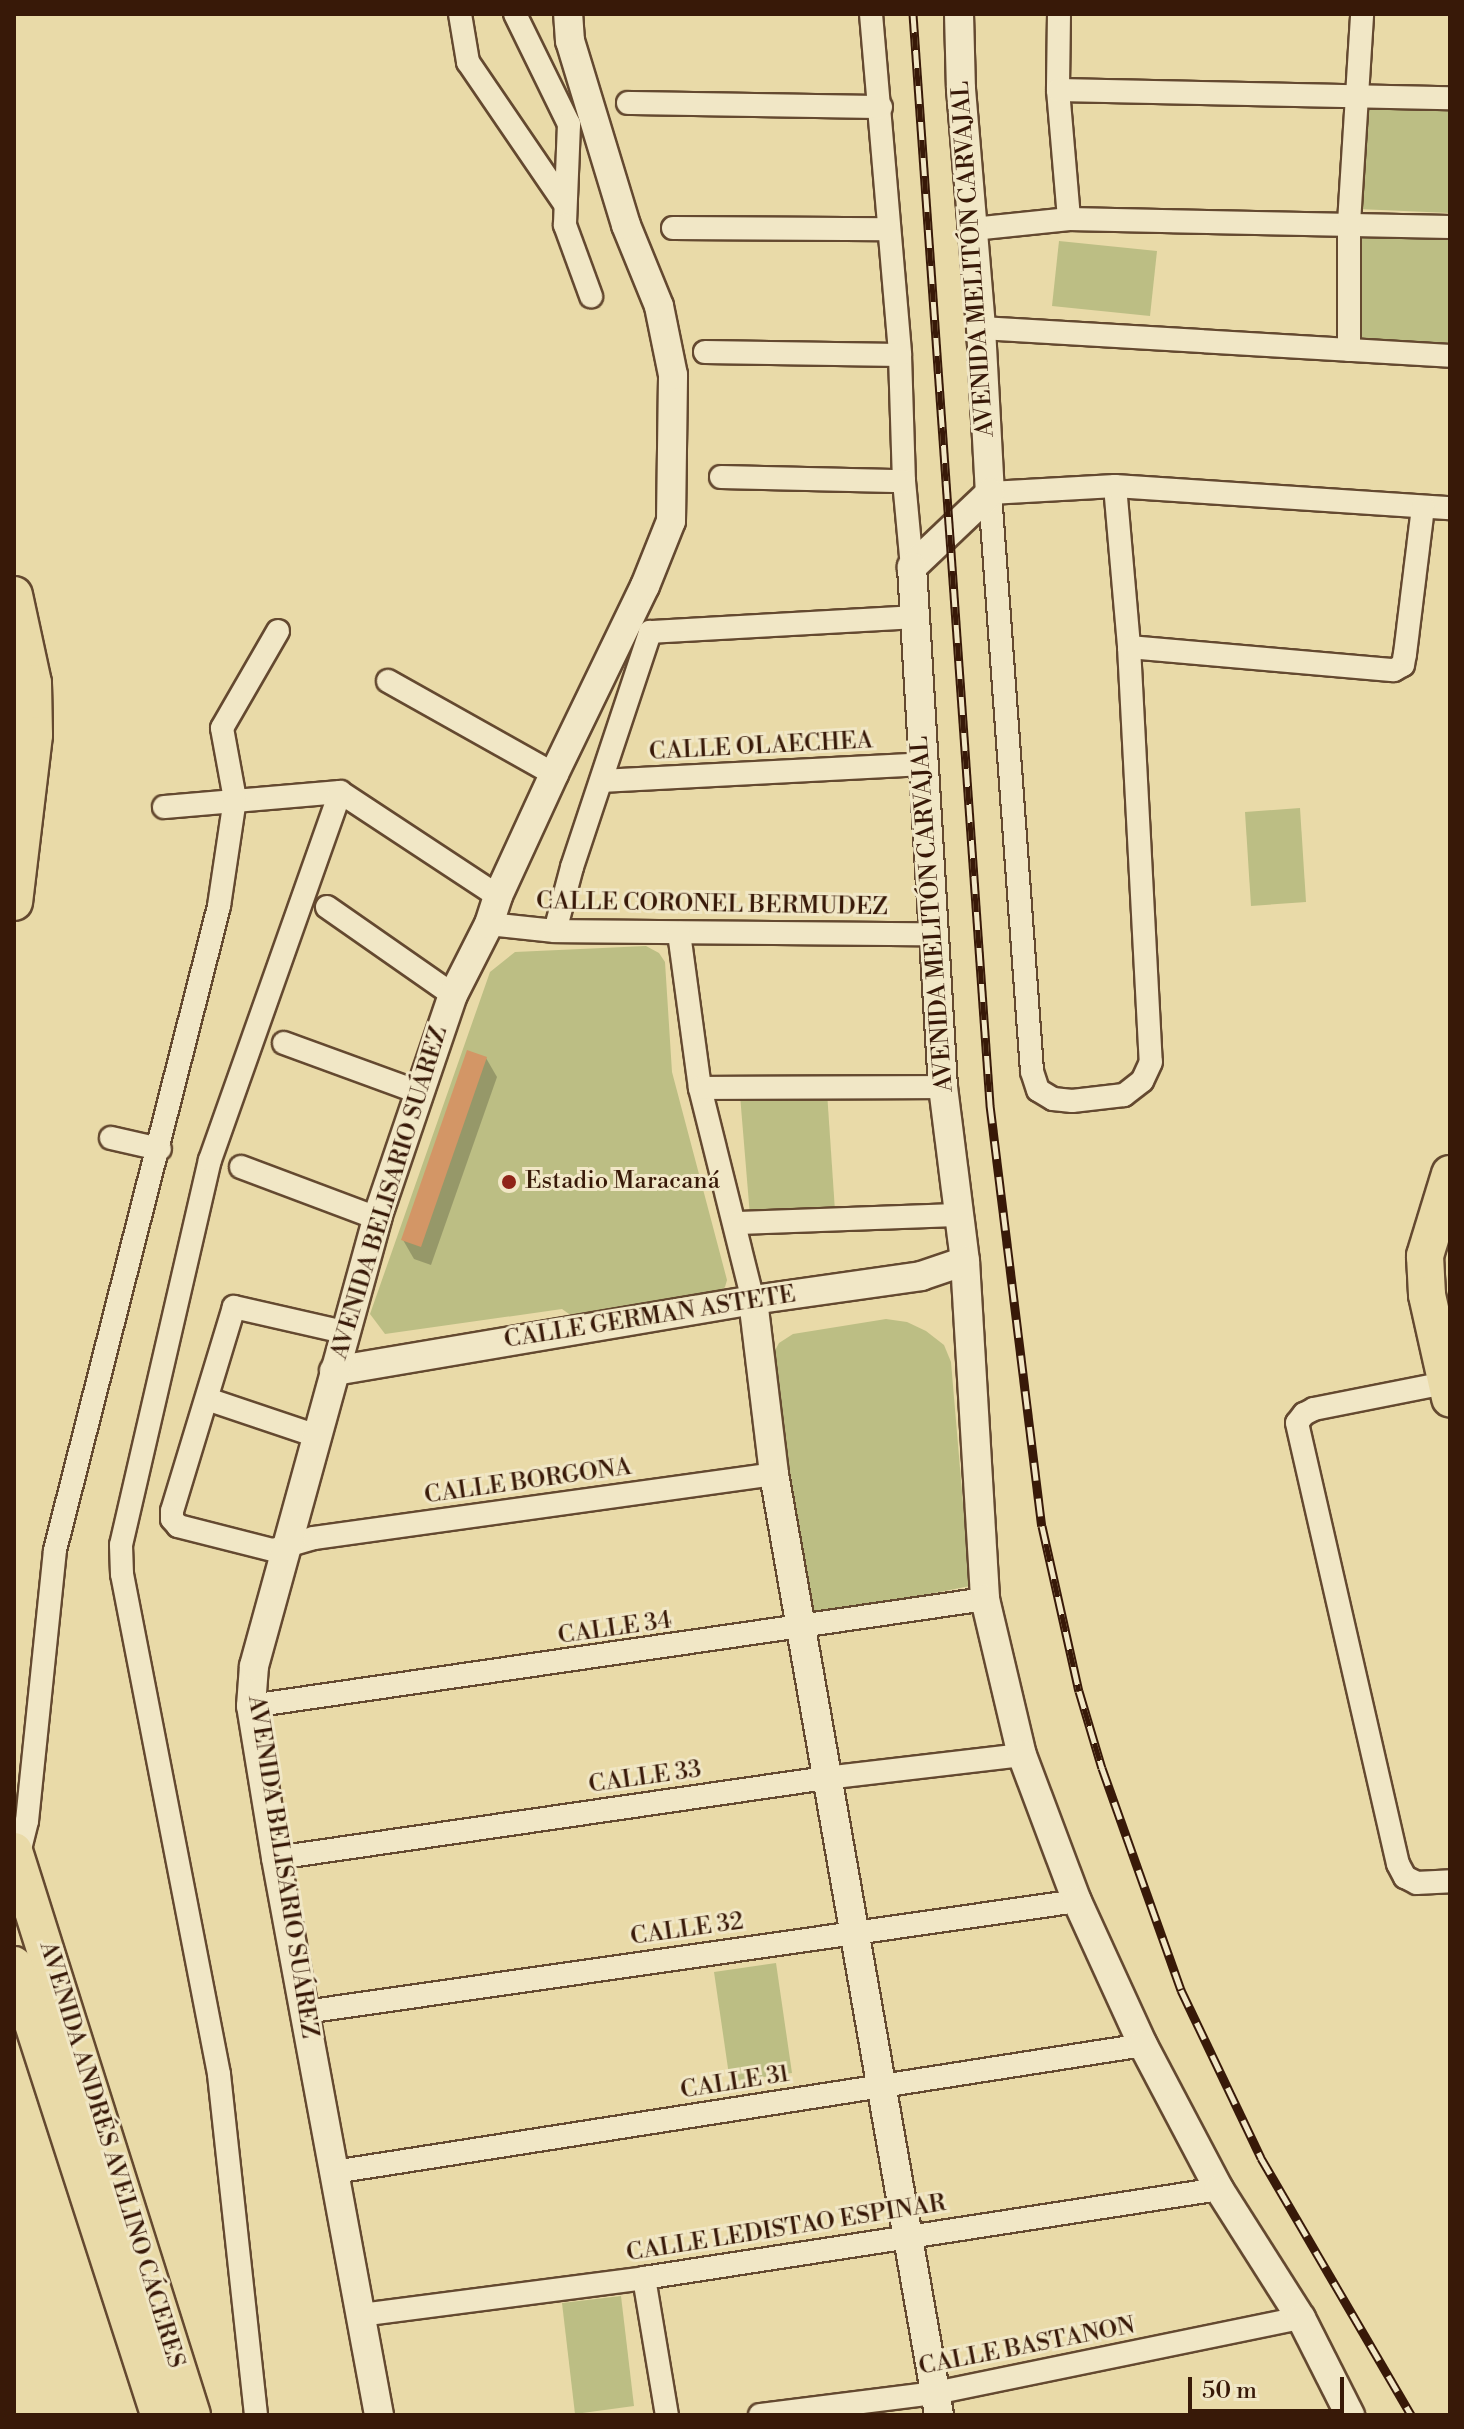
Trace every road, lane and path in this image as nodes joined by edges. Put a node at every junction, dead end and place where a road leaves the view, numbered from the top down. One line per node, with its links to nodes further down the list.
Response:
1 (460, 14): 13 (street)
2 (515, 14): 13 (street)
3 (568, 14): 39 (street, AVENIDA BELISARIO SUÁREZ)
4 (871, 14): 12 (street, AVENIDA MELITÓN CARVAJAL)
5 (959, 14): 19 (street, AVENIDA MELITÓN CARVAJAL)
6 (1059, 14): 8 (street)
7 (1362, 14): 9 (street)
8 (1058, 90): 9 (street); 14 (street)
9 (1357, 94): 10 (street); 15 (street)
10 (1450, 98)
11 (628, 103): 12 (street)
12 (881, 107): 18 (street, AVENIDA MELITÓN CARVAJAL)
13 (565, 204): 20 (street)
14 (1069, 219): 15 (street); 19 (street)
15 (1349, 223): 16 (street); 22 (street)
16 (1450, 227)
17 (673, 228): 18 (street)
18 (889, 229): 24 (street, AVENIDA MELITÓN CARVAJAL)
19 (973, 229): 21 (street, AVENIDA MELITÓN CARVAJAL)
20 (591, 296)
21 (981, 328): 22 (street); 29 (street, AVENIDA MELITÓN CARVAJAL)
22 (1349, 350): 25 (street)
23 (705, 352): 24 (street)
24 (900, 355): 27 (street, AVENIDA MELITÓN CARVAJAL)
25 (1450, 356)
26 (721, 477): 27 (street)
27 (904, 481): 32 (street, AVENIDA MELITÓN CARVAJAL)
28 (1115, 486): 29 (street); 30 (street); 36 (street)
29 (990, 493): 32 (street); 36 (street)
30 (1423, 507): 31 (street); 36 (street)
31 (1450, 508)
32 (912, 567): 34 (street, AVENIDA MELITÓN CARVAJAL)
33 (14, 595): 45 (main road)
34 (915, 617): 38 (street, AVENIDA MELITÓN CARVAJAL); 40 (street)
35 (278, 631): 42 (street)
36 (1129, 647)
37 (388, 681): 39 (street)
38 (923, 764): 40 (street, CALLE OLAECHEA); 50 (street, AVENIDA MELITÓN CARVAJAL)
39 (554, 774): 44 (street, AVENIDA BELISARIO SUÁREZ)
40 (602, 781): 48 (street)
41 (340, 792): 42 (street); 44 (street); 95 (street)
42 (235, 799): 43 (street); 57 (street)
43 (164, 807)
44 (498, 896): 47 (street, AVENIDA BELISARIO SUÁREZ)
45 (14, 902)
46 (327, 907): 51 (street)
47 (489, 924): 48 (street, CALLE CORONEL BERMUDEZ); 51 (street, AVENIDA BELISARIO SUÁREZ)
48 (555, 931): 49 (street, CALLE CORONEL BERMUDEZ)
49 (679, 933): 50 (street, CALLE CORONEL BERMUDEZ); 54 (street)
50 (935, 934): 53 (street, AVENIDA MELITÓN CARVAJAL)
51 (453, 995): 55 (street, AVENIDA BELISARIO SUÁREZ)
52 (284, 1043): 55 (street)
53 (943, 1087): 54 (street); 60 (street, AVENIDA MELITÓN CARVAJAL)
54 (700, 1088): 62 (street)
55 (421, 1093): 61 (street, AVENIDA BELISARIO SUÁREZ)
56 (111, 1138): 57 (street)
57 (160, 1149): 77 (street)
58 (241, 1167): 61 (street)
59 (1450, 1174): 67 (main road)
60 (959, 1215): 62 (street); 63 (street, AVENIDA MELITÓN CARVAJAL)
61 (377, 1218): 65 (street, AVENIDA BELISARIO SUÁREZ)
62 (736, 1223): 64 (street)
63 (965, 1261): 64 (street, CALLE GERMAN ASTETE); 72 (street, AVENIDA MELITÓN CARVAJAL)
64 (753, 1300): 66 (street, CALLE GERMAN ASTETE); 70 (street)
65 (344, 1332): 66 (street, AVENIDA BELISARIO SUÁREZ); 68 (street)
66 (334, 1371): 69 (street, AVENIDA BELISARIO SUÁREZ)
67 (1449, 1387): 79 (street)
68 (207, 1399): 69 (street); 71 (street, CALLE BORGONA)
69 (317, 1436): 71 (street, AVENIDA BELISARIO SUÁREZ)
70 (774, 1474): 71 (street, CALLE BORGONA); 73 (street)
71 (289, 1545): 74 (street, AVENIDA BELISARIO SUÁREZ)
72 (985, 1599): 73 (street, CALLE 34); 75 (street, AVENIDA MELITÓN CARVAJAL)
73 (803, 1628): 74 (street, CALLE 34); 76 (street)
74 (251, 1706): 78 (street, AVENIDA BELISARIO SUÁREZ)
75 (1022, 1755): 76 (street, CALLE 33); 80 (street, AVENIDA MELITÓN CARVAJAL)
76 (826, 1778): 78 (street, CALLE 33); 81 (street)
77 (14, 1851): 94 (main road, AVENIDA ANDRÉS AVELINO CÁCERES)
78 (276, 1858): 83 (street, AVENIDA BELISARIO SUÁREZ)
79 (1450, 1881)
80 (1077, 1901): 81 (street, CALLE 32); 84 (street, AVENIDA MELITÓN CARVAJAL)
81 (857, 1932): 83 (street, CALLE 32); 85 (street)
82 (14, 1965): 93 (main road, AVENIDA ANDRÉS AVELINO CÁCERES)
83 (305, 2012): 86 (street, AVENIDA BELISARIO SUÁREZ)
84 (1143, 2045): 85 (street, CALLE 31); 87 (street, AVENIDA MELITÓN CARVAJAL)
85 (883, 2086): 86 (street, CALLE 31); 88 (street)
86 (334, 2172): 90 (street, AVENIDA BELISARIO SUÁREZ)
87 (1219, 2189): 88 (street, CALLE LEDISTAO ESPINAR); 91 (street, AVENIDA MELITÓN CARVAJAL)
88 (909, 2236): 89 (street, CALLE LEDISTAO ESPINAR); 92 (street)
89 (644, 2278): 90 (street, CALLE LEDISTAO ESPINAR); 97 (street)
90 (361, 2315): 96 (street, AVENIDA BELISARIO SUÁREZ)
91 (1301, 2318): 92 (street, CALLE BASTANON); 99 (street, AVENIDA MELITÓN CARVAJAL)
92 (937, 2404): 98 (street, CALLE BASTANON)
93 (159, 2415)
94 (192, 2415)
95 (256, 2415)
96 (379, 2415)
97 (667, 2415)
98 (760, 2415)
99 (1350, 2415)

